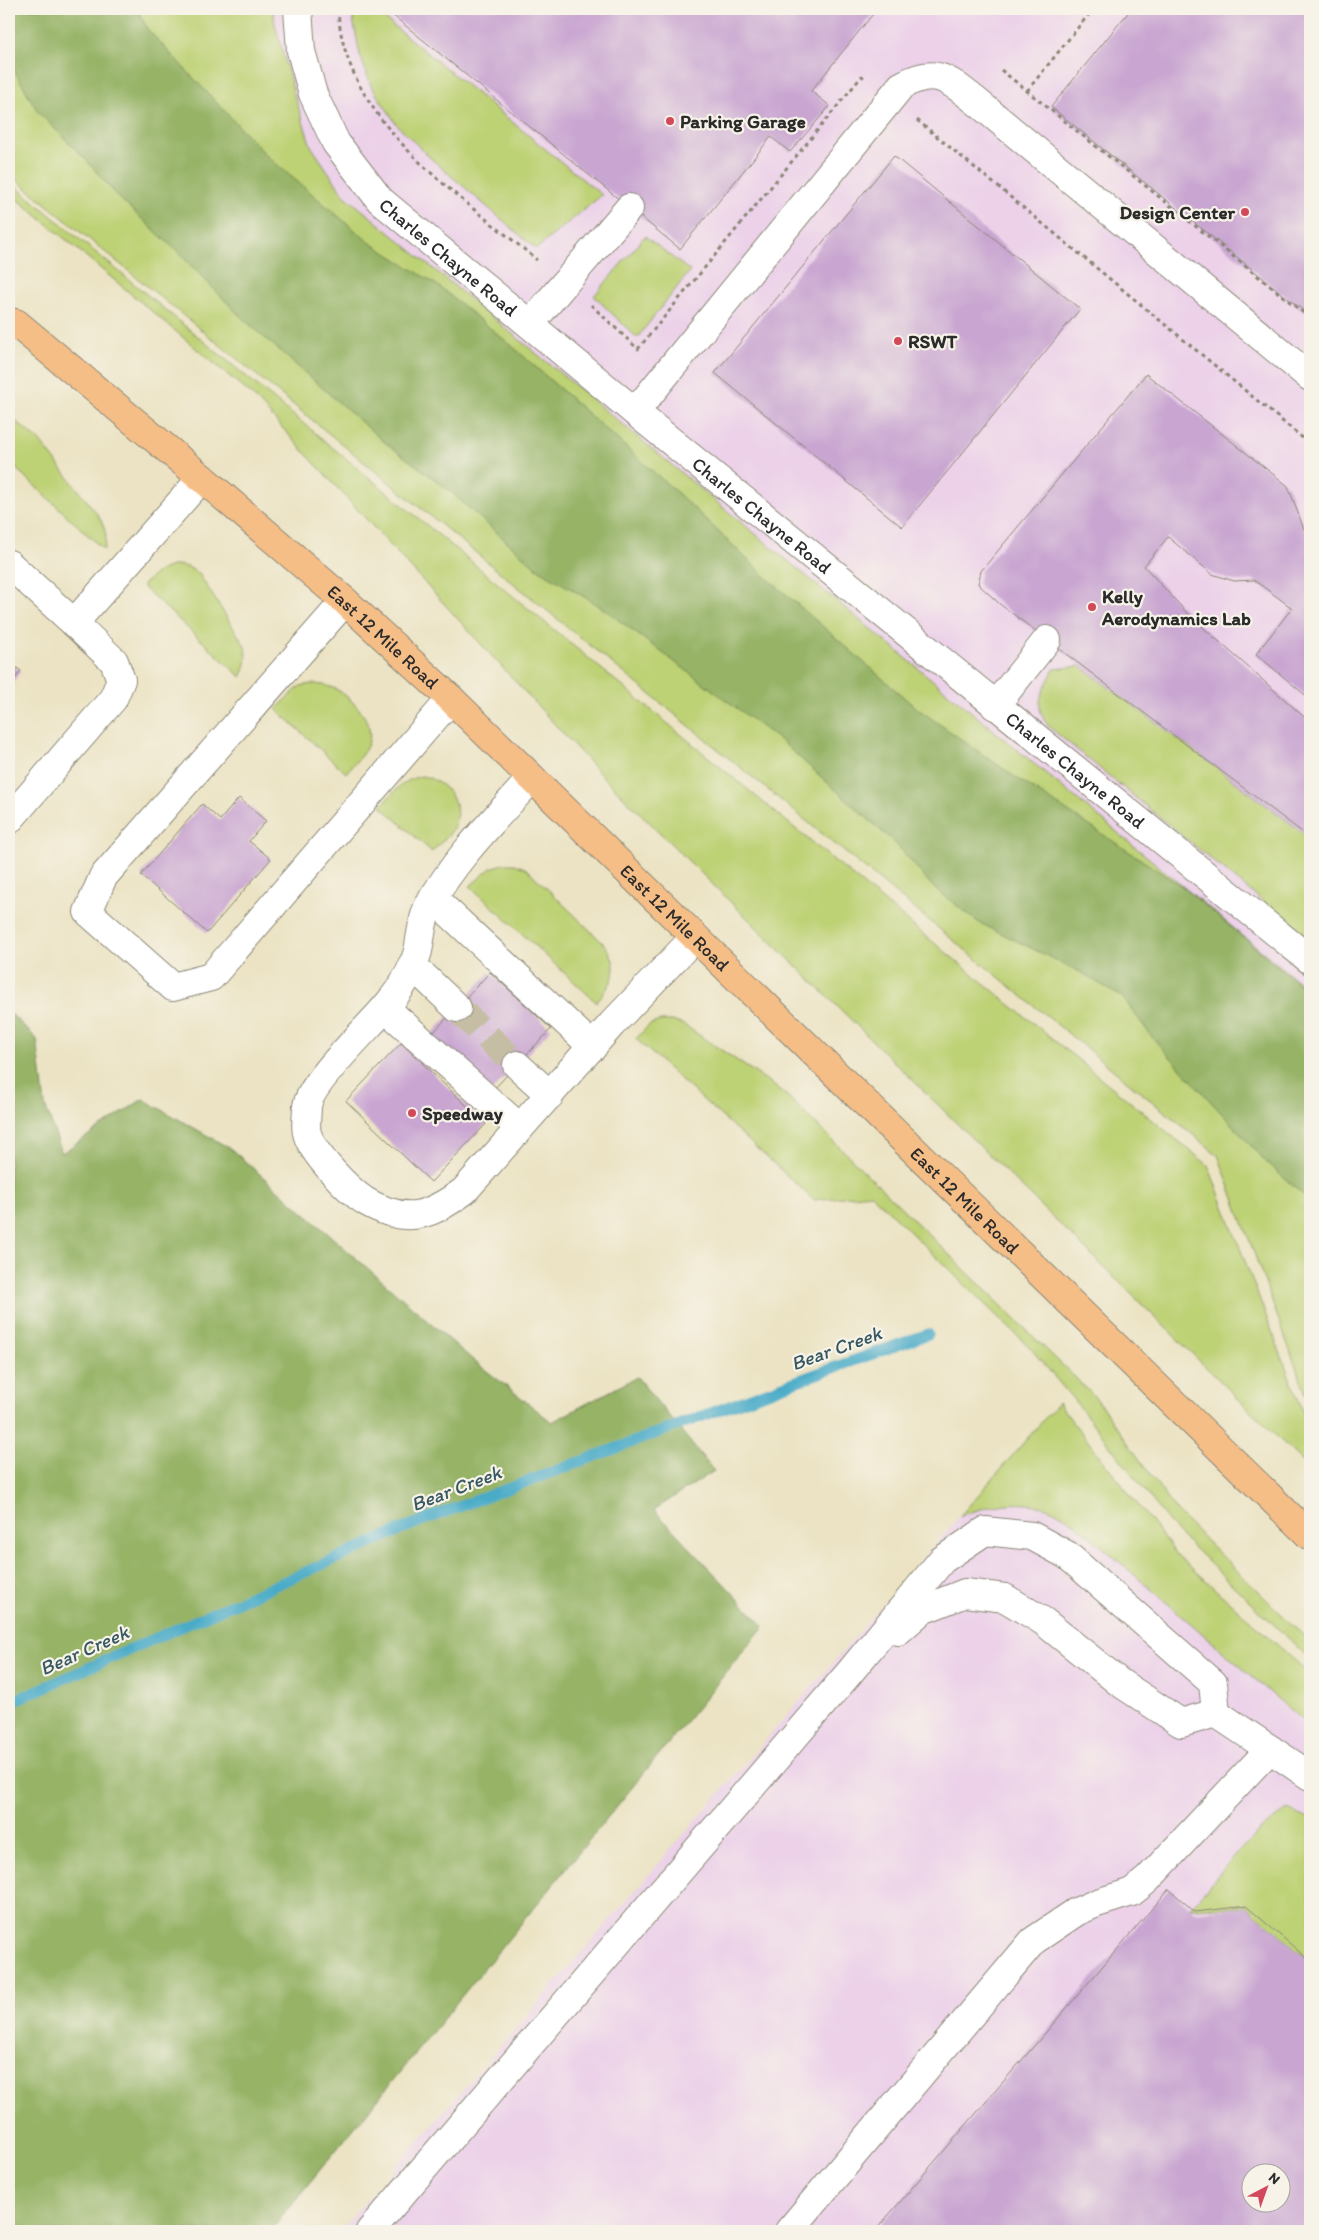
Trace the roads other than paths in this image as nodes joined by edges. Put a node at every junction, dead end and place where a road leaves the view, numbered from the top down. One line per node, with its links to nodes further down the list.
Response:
1 (298, 9): 4 (lane, Charles Chayne Road)
2 (629, 208): 4 (lane)
3 (11, 320): 7 (main road, East 12 Mile Road)
4 (530, 324): 6 (lane, Charles Chayne Road)
5 (1310, 377): 6 (lane)
6 (635, 412): 13 (lane, Charles Chayne Road)
7 (202, 478): 9 (main road, East 12 Mile Road); 10 (lane)
8 (9, 564): 10 (lane)
9 (345, 601): 12 (main road, East 12 Mile Road); 12 (lane)
10 (74, 623): 15 (lane)
11 (1047, 640): 13 (lane)
12 (451, 699): 14 (main road, East 12 Mile Road)
13 (995, 706): 18 (lane, Charles Chayne Road)
14 (532, 778): 16 (lane); 17 (main road, East 12 Mile Road)
15 (9, 820)
16 (433, 898): 19 (lane); 22 (lane)
17 (695, 937): 22 (lane); 26 (main road, East 12 Mile Road)
18 (1310, 960)
19 (412, 965): 20 (lane); 21 (lane)
20 (386, 1008): 25 (lane); 25 (lane)
21 (457, 1008)
22 (593, 1047): 24 (lane)
23 (517, 1065): 24 (lane)
24 (550, 1095): 25 (lane)
25 (520, 1128)
26 (1310, 1536)
27 (850, 1672): 28 (lane); 28 (lane); 31 (lane)
28 (1216, 1713): 29 (lane)
29 (1270, 1749): 30 (lane); 32 (lane)
30 (1310, 1776)
31 (370, 2231)
32 (788, 2231)

